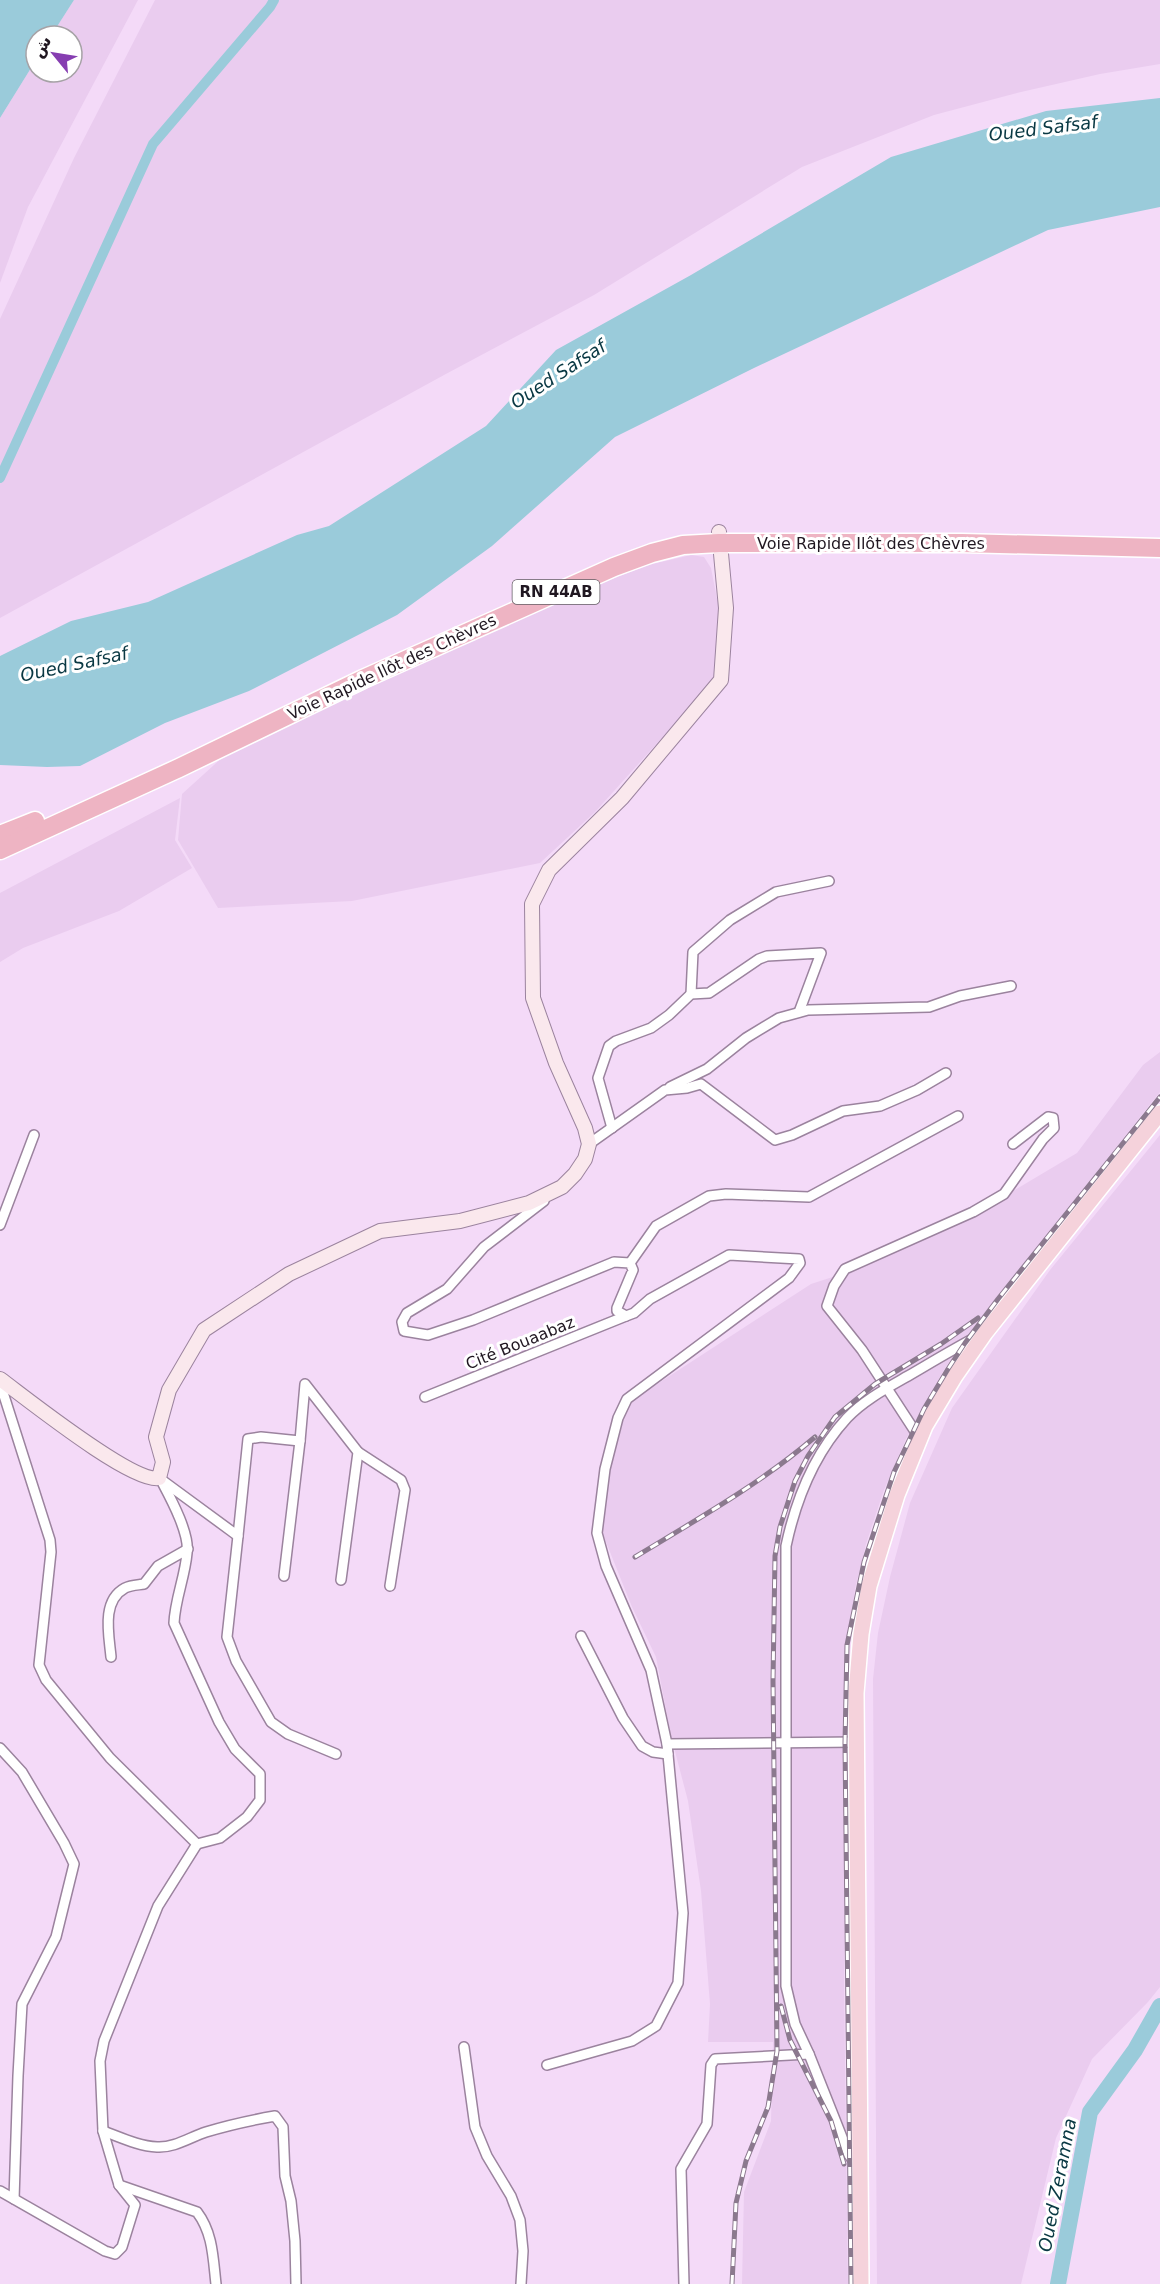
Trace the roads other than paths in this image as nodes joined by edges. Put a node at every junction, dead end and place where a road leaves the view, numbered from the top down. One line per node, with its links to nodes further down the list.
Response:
1 (1160, 535): 2 (highway, Voie Rapide Ilôt des Chèvres / RN 44AB)
2 (719, 538): 3 (highway, Voie Rapide Ilôt des Chèvres / RN 44AB); 4 (highway, Voie Rapide Ilôt des Chèvres / RN 44AB); 5 (highway, Voie Rapide Ilôt des Chèvres / RN 44AB); 16 (street)
3 (1160, 548)
4 (0, 836)
5 (0, 850)
6 (829, 881): 8 (street)
7 (1011, 986): 9 (street)
8 (691, 994): 9 (street); 14 (street)
9 (799, 1012): 11 (street)
10 (946, 1073): 11 (street)
11 (666, 1090): 14 (street)
12 (1160, 1113): 22 (main road)
13 (958, 1116): 20 (street)
14 (612, 1128): 16 (street)
15 (34, 1135): 19 (street)
16 (589, 1144): 18 (street)
17 (1013, 1144): 24 (street)
18 (562, 1187): 20 (street); 29 (street)
19 (0, 1225)
20 (630, 1263): 21 (street)
21 (626, 1316): 25 (street, Cité Bouaabaz); 40 (street, Cité Bouaabaz)
22 (985, 1333): 24 (street); 26 (main road)
23 (0, 1381): 29 (street); 42 (street)
24 (887, 1388): 26 (street); 38 (street)
25 (425, 1397)
26 (920, 1439): 37 (main road)
27 (300, 1441): 28 (street); 30 (street); 32 (street)
28 (358, 1452): 33 (street); 34 (street)
29 (159, 1478): 30 (street); 31 (street)
30 (238, 1536): 41 (street)
31 (188, 1549): 36 (street); 42 (street)
32 (284, 1576)
33 (341, 1580)
34 (390, 1586)
35 (581, 1636): 40 (street)
36 (111, 1657)
37 (856, 1742): 38 (street); 47 (main road)
38 (786, 1744): 40 (street); 44 (street)
39 (0, 1748): 50 (street)
40 (667, 1749): 45 (street)
41 (336, 1754)
42 (197, 1844): 46 (street)
43 (464, 2047): 53 (street)
44 (809, 2054): 47 (street); 54 (street)
45 (547, 2065)
46 (103, 2131): 48 (street); 52 (street)
47 (860, 2170): 55 (main road)
48 (119, 2185): 50 (street); 51 (street)
49 (0, 2191): 50 (street)
50 (14, 2199)
51 (216, 2284)
52 (296, 2284)
53 (521, 2284)
54 (684, 2284)
55 (861, 2284)

